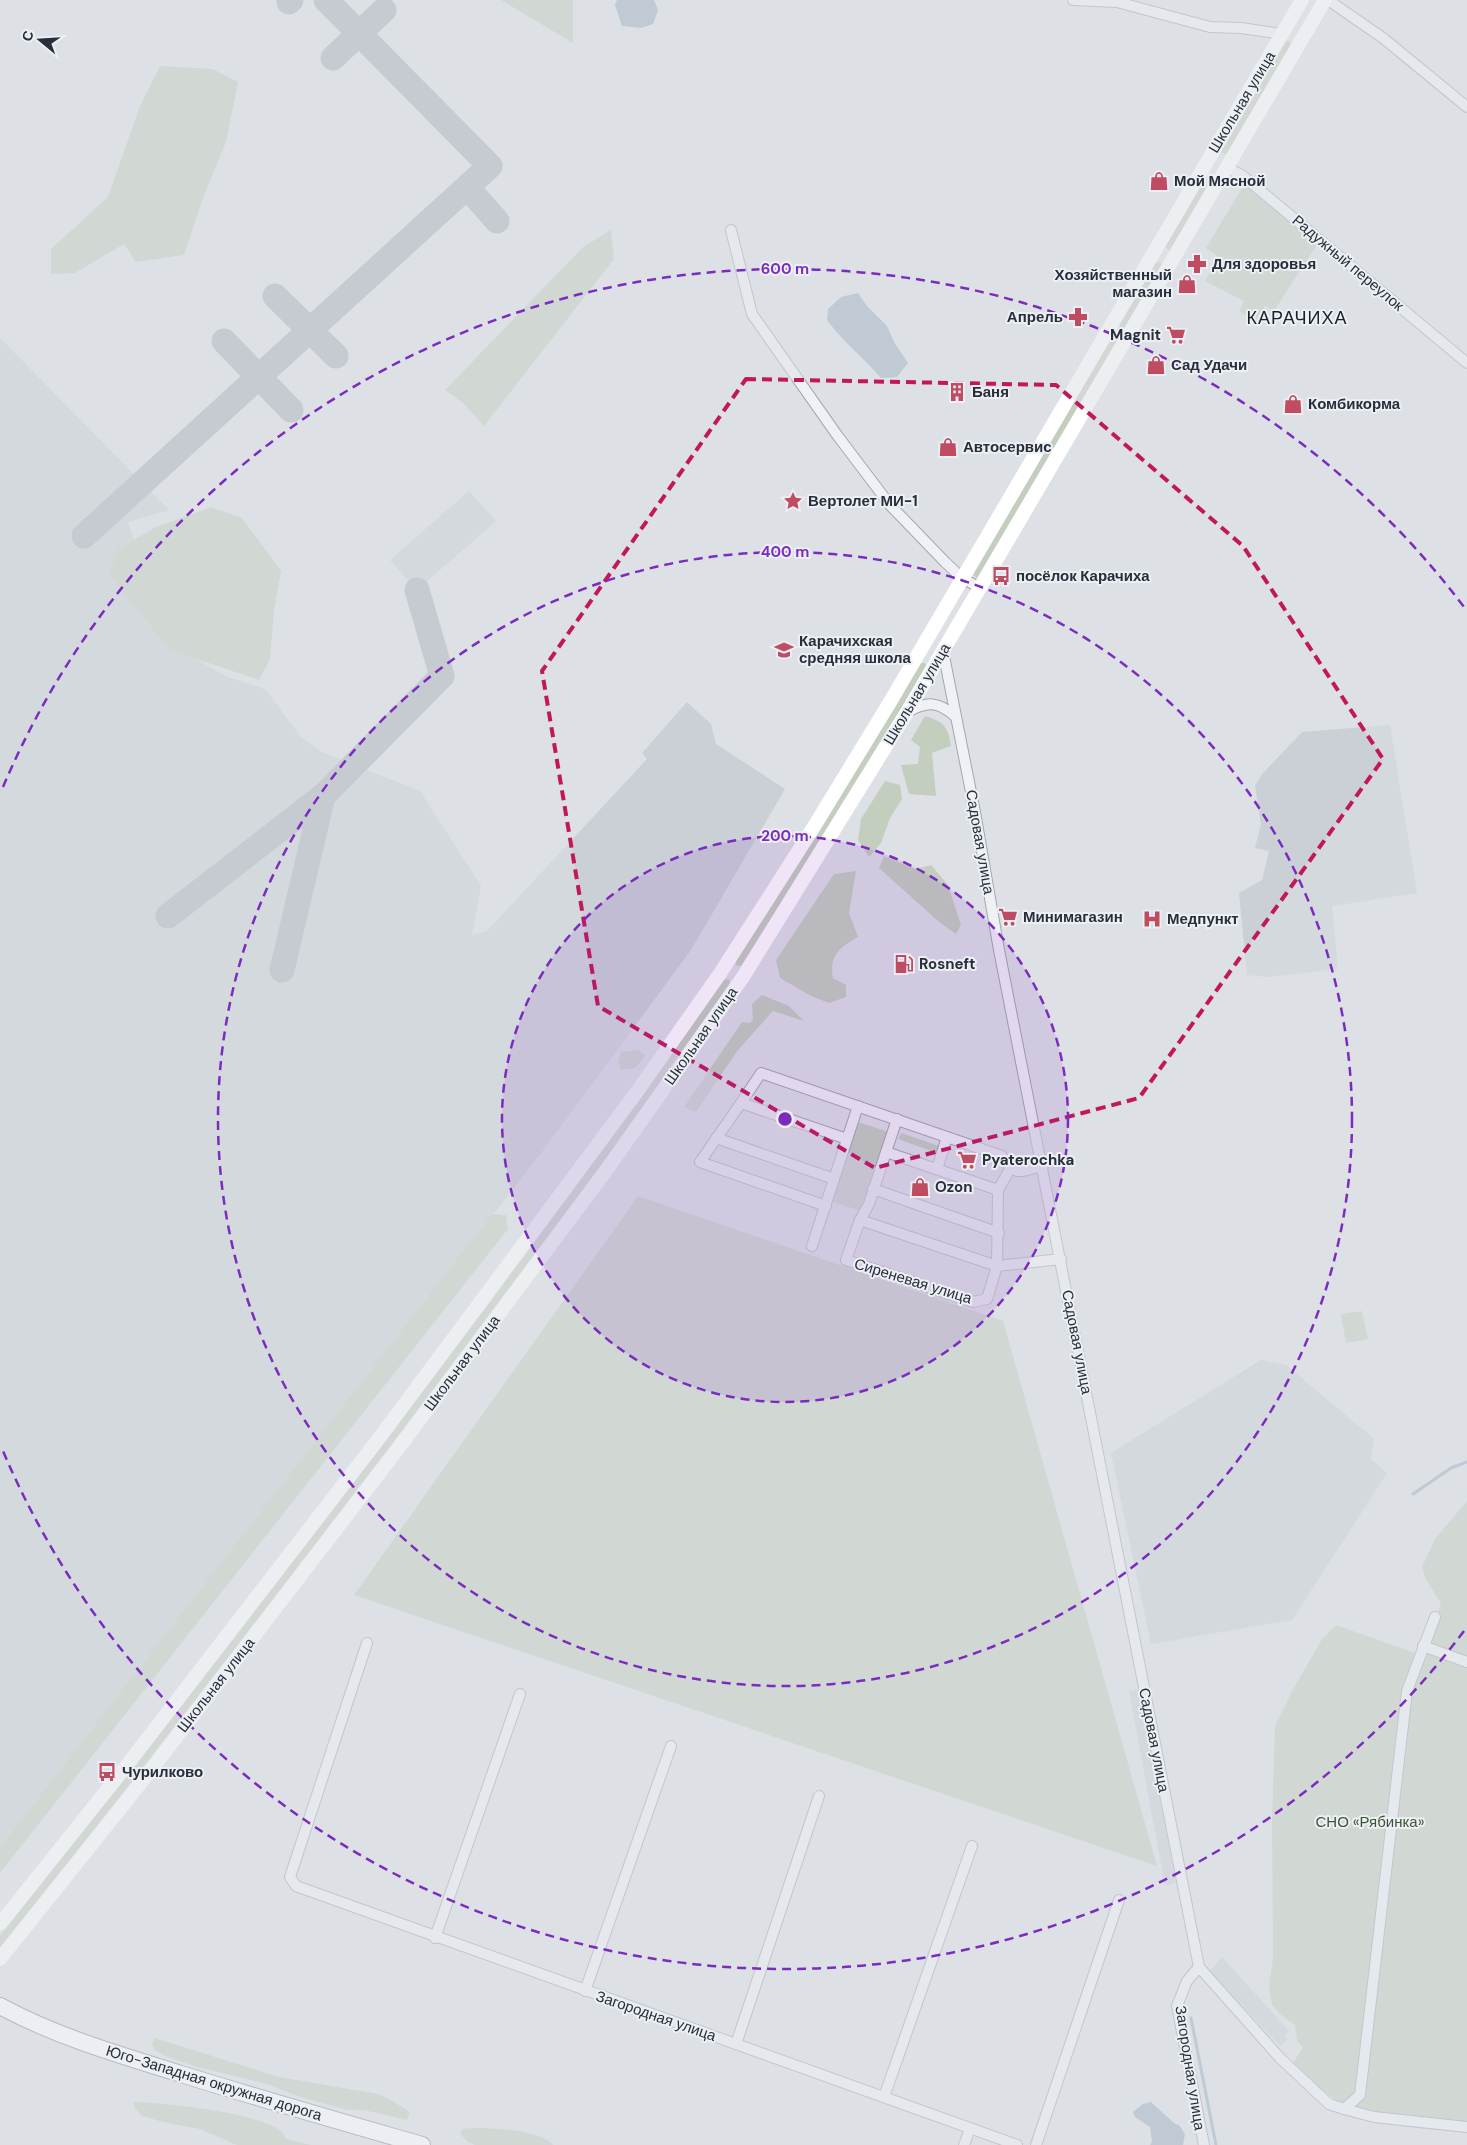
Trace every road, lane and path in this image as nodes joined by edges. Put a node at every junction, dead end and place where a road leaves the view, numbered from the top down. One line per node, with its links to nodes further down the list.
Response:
1 (1073, 0): 4 (street)
2 (1302, 0): 4 (main road, Школьная улица)
3 (1327, 0): 5 (main road, Школьная улица); 6 (street)
4 (1282, 34): 5 (main road); 7 (main road, Школьная улица)
5 (1299, 44): 8 (main road, Школьная улица)
6 (1467, 107)
7 (1210, 157): 8 (main road); 11 (main road, Школьная улица)
8 (1226, 167): 10 (street, Радужный переулок); 12 (main road, Школьная улица)
9 (731, 230): 11 (street)
10 (1467, 363)
11 (962, 578): 12 (street); 13 (main road, Школьная улица)
12 (980, 588): 14 (main road, Школьная улица)
13 (926, 640): 14 (main road); 17 (main road, Школьная улица)
14 (943, 651): 15 (main road, Школьная улица); 16 (street, Садовая улица)
15 (907, 712): 16 (street); 18 (main road, Школьная улица)
16 (956, 717): 26 (street, Садовая улица)
17 (726, 965): 18 (main road); 47 (main road, Школьная улица)
18 (743, 976): 49 (main road, Школьная улица)
19 (741, 1103): 20 (street); 23 (street); 24 (street)
20 (858, 1106): 21 (street); 24 (street)
21 (897, 1119): 22 (street); 25 (street, Сиреневая улица)
22 (947, 1137): 27 (street); 28 (street)
23 (716, 1138): 29 (street); 32 (street)
24 (848, 1139): 29 (street)
25 (886, 1152): 27 (street); 30 (street, Сиреневая улица)
26 (1043, 1166): 28 (street); 36 (street, Садовая улица)
27 (937, 1169): 31 (street)
28 (1010, 1169): 31 (street)
29 (834, 1179): 32 (street)
30 (873, 1189): 33 (street, Сиреневая улица); 34 (street)
31 (998, 1190): 34 (street, Сиреневая улица)
32 (826, 1206): 35 (street)
33 (860, 1220): 37 (street); 37 (street, Сиреневая улица)
34 (998, 1233): 37 (street, Сиреневая улица)
35 (812, 1246)
36 (1061, 1258): 37 (street); 50 (street, Садовая улица)
37 (997, 1266)
38 (1436, 1617): 40 (street)
39 (368, 1643): 48 (street, Загородная улица)
40 (1423, 1646): 41 (street); 55 (street)
41 (1467, 1662)
42 (520, 1694): 48 (street)
43 (671, 1746): 51 (street)
44 (819, 1796): 53 (street)
45 (972, 1846): 54 (street)
46 (1119, 1900): 62 (street)
47 (0, 1924)
48 (435, 1938): 51 (street, Загородная улица)
49 (0, 1959)
50 (1199, 1967): 55 (street); 63 (street, Загородная улица)
51 (585, 1991): 53 (street, Загородная улица)
52 (3, 2012): 58 (highway, Юго-Западная окружная дорога); 59 (highway, Юго-Западная окружная дорога)
53 (736, 2044): 54 (street, Загородная улица)
54 (884, 2097): 57 (street, Загородная улица)
55 (1344, 2109): 56 (street)
56 (1467, 2127)
57 (970, 2129): 60 (street); 61 (street, Загородная улица)
58 (388, 2145)
59 (422, 2145)
60 (964, 2145)
61 (1017, 2145)
62 (1036, 2145)
63 (1204, 2145)

